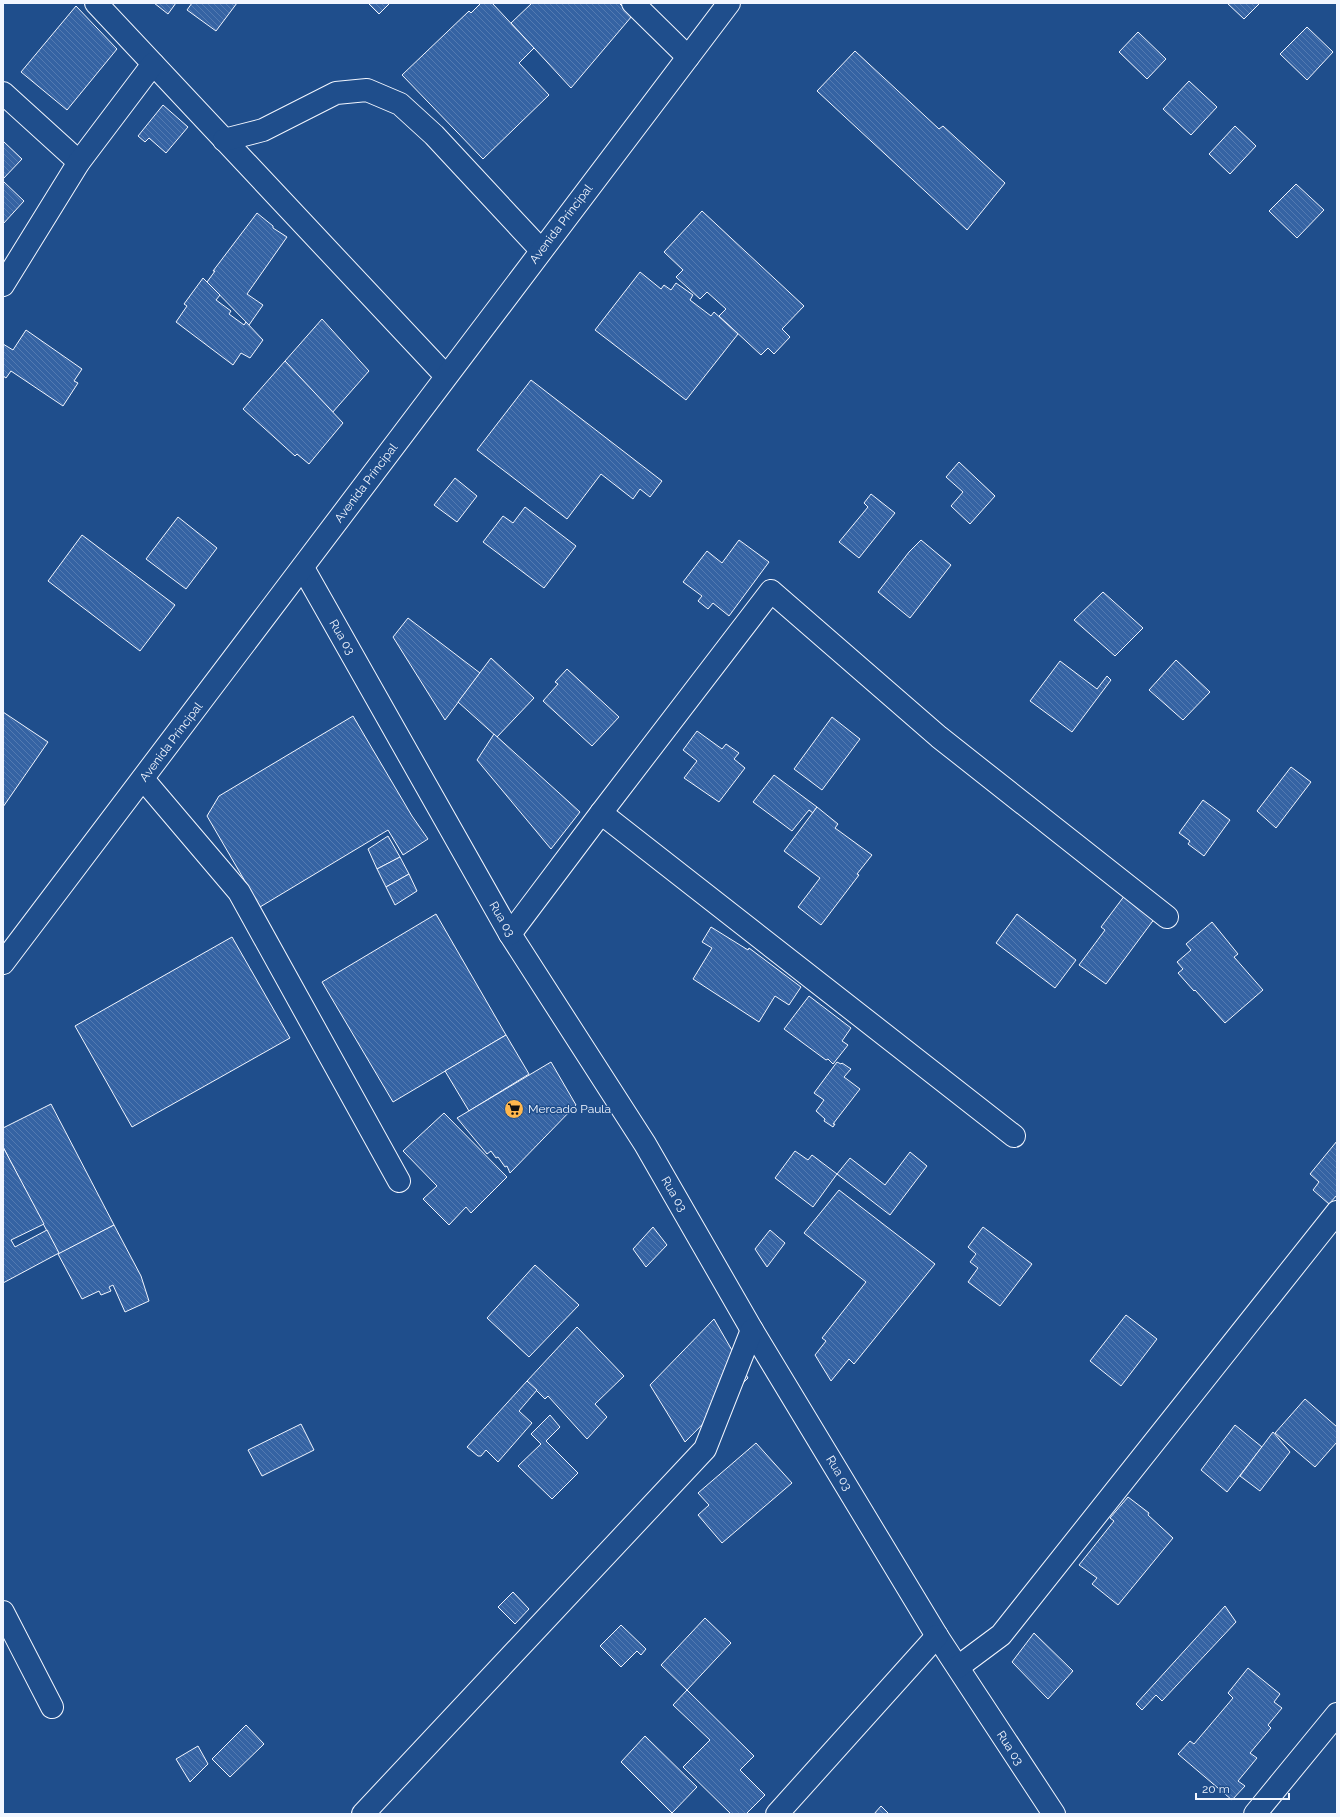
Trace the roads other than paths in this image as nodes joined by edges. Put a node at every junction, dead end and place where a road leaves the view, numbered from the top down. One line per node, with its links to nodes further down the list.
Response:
1 (96, 3): 5 (street)
2 (633, 3): 4 (street)
3 (729, 3): 4 (street, Avenida Principal)
4 (688, 57): 9 (street, Avenida Principal)
5 (153, 64): 7 (street); 8 (street)
6 (3, 93): 8 (street)
7 (224, 140): 9 (street); 11 (street)
8 (79, 162): 10 (street)
9 (542, 250): 11 (street, Avenida Principal)
10 (3, 285)
11 (446, 376): 12 (street, Avenida Principal)
12 (303, 568): 13 (street, Avenida Principal); 16 (street, Rua 03)
13 (143, 778): 17 (street, Avenida Principal); 19 (street)
14 (601, 813): 15 (street); 16 (street); 18 (street)
15 (1168, 917)
16 (510, 934): 21 (street, Rua 03)
17 (3, 963)
18 (1014, 1136)
19 (399, 1181)
20 (1337, 1212): 24 (street)
21 (752, 1330): 23 (street, Rua 03); 27 (street)
22 (3, 1612): 25 (street)
23 (937, 1636): 24 (street, Rua 03); 28 (street)
24 (958, 1667): 29 (street, Rua 03)
25 (52, 1707)
26 (1337, 1714): 30 (street)
27 (363, 1814)
28 (777, 1814)
29 (1054, 1814)
30 (1255, 1814)

